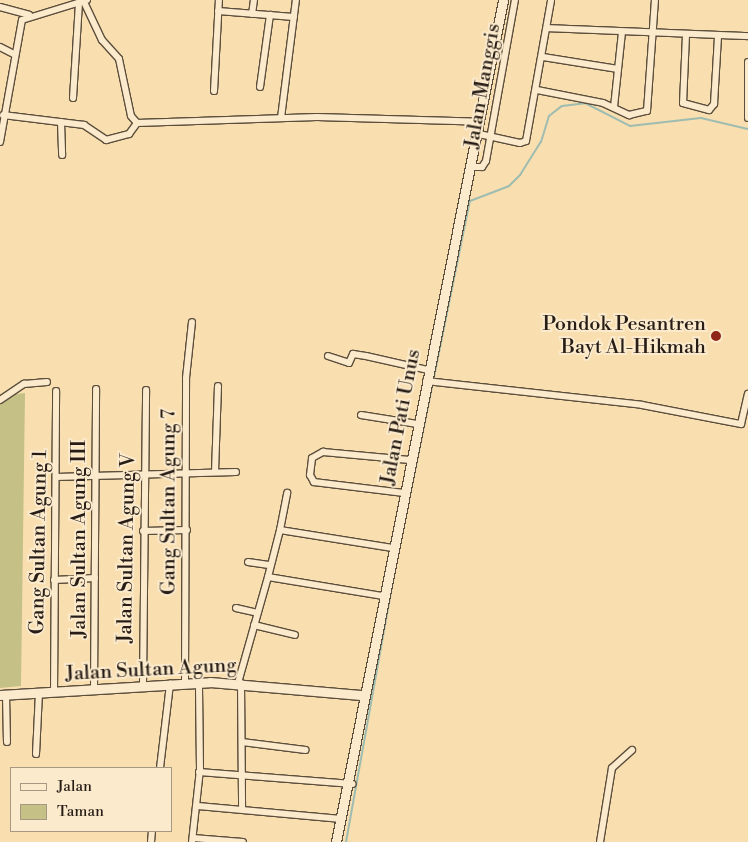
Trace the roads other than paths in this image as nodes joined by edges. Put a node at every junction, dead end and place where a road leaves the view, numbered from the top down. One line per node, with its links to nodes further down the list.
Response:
1 (219, 0): 10 (street)
2 (254, 0): 11 (street)
3 (296, 0): 14 (street)
4 (503, 0): 36 (main road, Jalan Pati Unus)
5 (516, 0): 38 (street, Jalan Manggis)
6 (551, 0): 15 (street)
7 (655, 0): 17 (street)
8 (83, 1): 12 (street); 30 (street); 37 (street)
9 (0, 7): 12 (street)
10 (218, 11): 11 (street); 29 (street)
11 (252, 14): 13 (street)
12 (29, 15): 22 (street)
13 (270, 15): 14 (street); 27 (street)
14 (294, 17): 33 (street)
15 (548, 28): 16 (street); 23 (street)
16 (622, 32): 17 (street); 25 (street)
17 (653, 34): 18 (street); 31 (street)
18 (686, 35): 19 (street); 19 (street)
19 (718, 36): 20 (street)
20 (748, 36)
21 (0, 46): 22 (street)
22 (14, 54): 32 (street)
23 (543, 57): 25 (street); 28 (street)
24 (748, 62): 26 (street)
25 (618, 69): 31 (street)
26 (748, 70): 34 (street)
27 (260, 87)
28 (537, 90): 31 (street); 38 (street)
29 (214, 92)
30 (73, 98)
31 (614, 107)
32 (2, 113): 35 (street); 39 (street)
33 (281, 118): 36 (street); 37 (street)
34 (748, 118)
35 (61, 122): 37 (street); 41 (street)
36 (481, 122): 38 (main road, Jalan Pati Unus)
37 (136, 123)
38 (485, 135): 44 (main road, Jalan Pati Unus)
39 (0, 136): 40 (street)
40 (0, 142)
41 (62, 156)
42 (192, 322): 56 (street, Gang Sultan Agung 7)
43 (328, 356): 44 (street)
44 (428, 370): 46 (main road, Jalan Pati Unus)
45 (47, 382): 52 (street)
46 (430, 382): 51 (street); 54 (main road, Jalan Pati Unus)
47 (218, 386): 57 (street)
48 (96, 389): 59 (street, Jalan Sultan Agung III)
49 (146, 390): 60 (street, Jalan Sultan Agung V)
50 (56, 391): 61 (street, Gang Sultan Agung 1)
51 (748, 396)
52 (0, 400)
53 (361, 415): 54 (street)
54 (417, 424): 55 (main road, Jalan Pati Unus)
55 (410, 460): 63 (main road, Jalan Pati Unus); 63 (street)
56 (184, 472): 57 (street); 60 (street); 64 (street, Gang Sultan Agung 7)
57 (216, 472): 58 (street)
58 (236, 472)
59 (95, 473): 60 (street); 61 (street); 71 (street, Jalan Sultan Agung III)
60 (144, 474): 66 (street, Jalan Sultan Agung V)
61 (56, 477): 72 (street, Gang Sultan Agung 1)
62 (287, 493): 65 (street)
63 (404, 493): 67 (main road, Jalan Pati Unus)
64 (187, 530): 66 (street); 79 (street, Gang Sultan Agung 7)
65 (280, 530): 67 (street); 69 (street)
66 (143, 531): 82 (street, Jalan Sultan Agung V)
67 (392, 548): 73 (main road, Jalan Pati Unus)
68 (248, 562): 69 (street)
69 (269, 565): 70 (street)
70 (268, 577): 73 (street); 75 (street)
71 (95, 578): 72 (street); 83 (street, Jalan Sultan Agung III)
72 (54, 580): 85 (street, Gang Sultan Agung 1)
73 (383, 596): 87 (main road, Jalan Pati Unus)
74 (236, 608): 75 (street)
75 (257, 613): 76 (street)
76 (254, 625): 77 (street); 80 (street)
77 (295, 635)
78 (204, 682): 79 (main road, Jalan Sultan Agung); 80 (main road, Jalan Sultan Agung); 94 (street)
79 (185, 683): 81 (main road, Jalan Sultan Agung)
80 (240, 683): 87 (main road, Jalan Sultan Agung); 89 (street)
81 (170, 684): 82 (main road, Jalan Sultan Agung); 93 (street)
82 (143, 686): 83 (main road, Jalan Sultan Agung)
83 (94, 690): 85 (main road, Jalan Sultan Agung)
84 (38, 693): 85 (main road, Jalan Sultan Agung); 86 (main road, Jalan Sultan Agung); 92 (street)
85 (54, 693)
86 (3, 695): 88 (street)
87 (363, 695): 96 (main road, Jalan Pati Unus)
88 (7, 742)
89 (242, 742): 90 (street); 95 (street)
90 (305, 750)
91 (632, 750): 103 (street)
92 (36, 754)
93 (160, 767)
94 (204, 772): 95 (street); 97 (street)
95 (241, 776): 96 (street); 98 (street)
96 (350, 784): 99 (main road, Jalan Pati Unus)
97 (201, 806): 98 (street); 100 (street)
98 (242, 809): 99 (street)
99 (341, 819): 102 (main road, Jalan Pati Unus)
100 (196, 839): 101 (street)
101 (243, 842)
102 (336, 842)
103 (600, 842)

